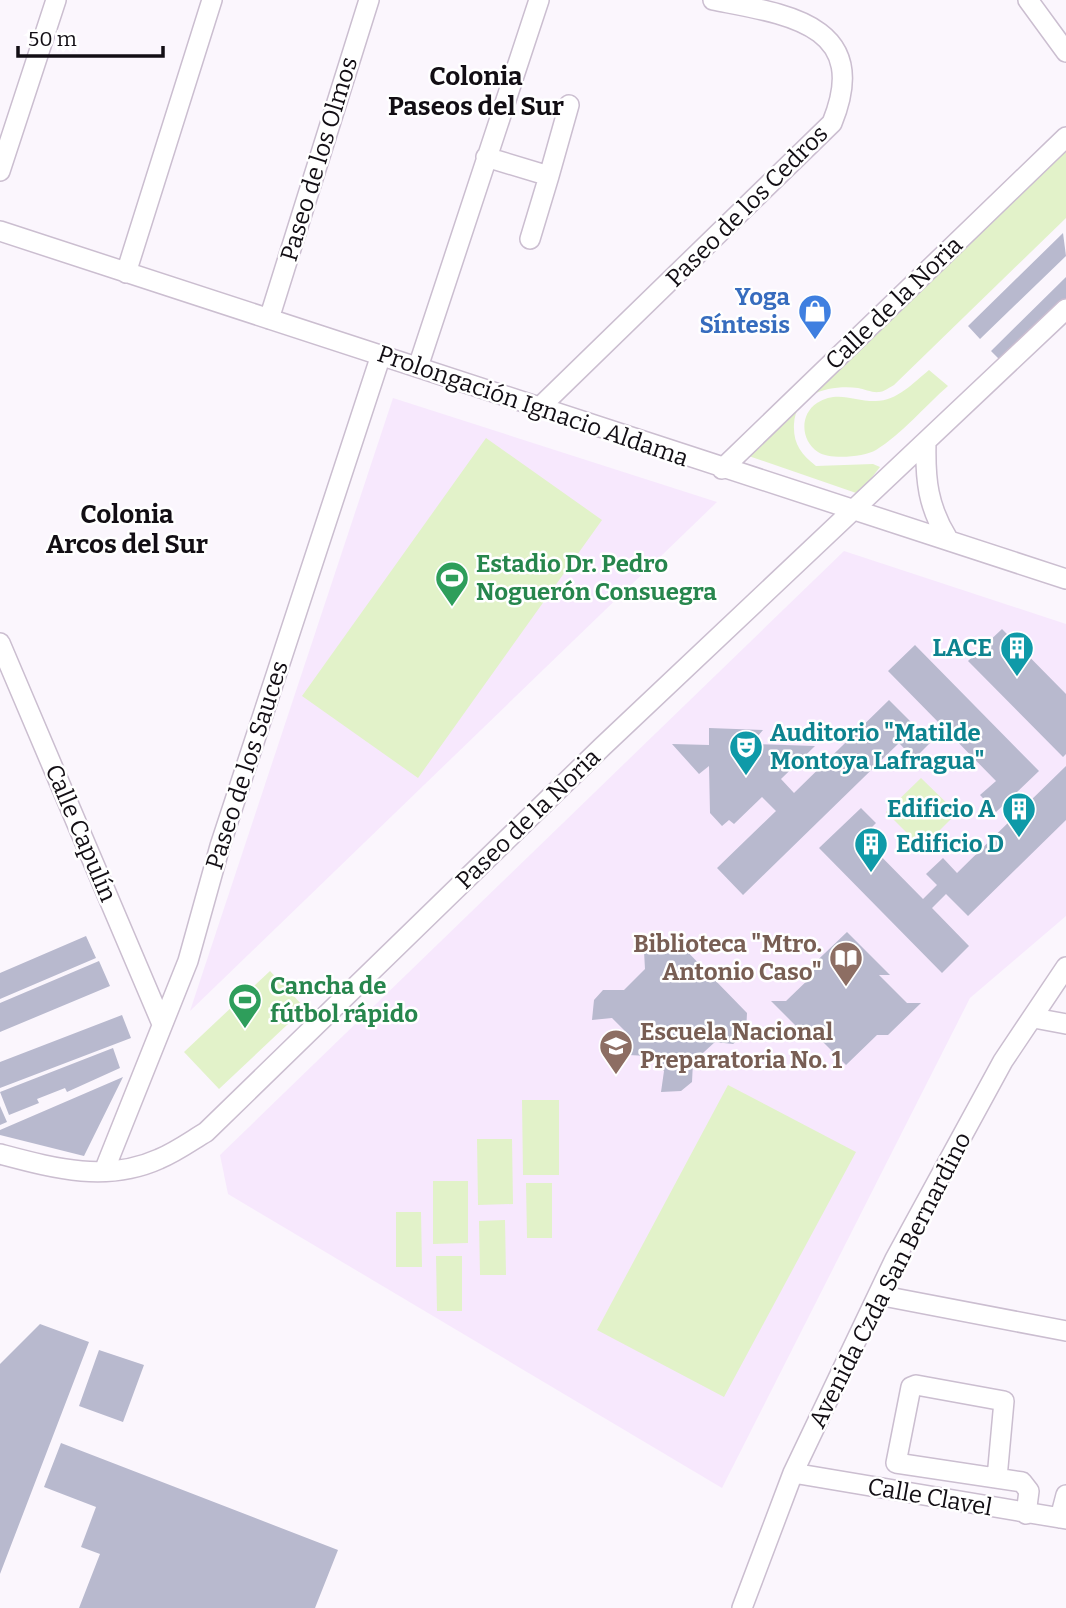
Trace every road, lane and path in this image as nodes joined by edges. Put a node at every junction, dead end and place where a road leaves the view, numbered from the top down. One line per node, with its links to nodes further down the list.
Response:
1 (56, 0): 11 (street)
2 (212, 0): 15 (street)
3 (369, 0): 17 (street, Paseo de los Olmos)
4 (539, 0): 10 (street)
5 (713, 0): 20 (street, Paseo de los Cedros)
6 (1028, 0): 7 (street)
7 (1066, 52)
8 (569, 105): 12 (street)
9 (1066, 136): 22 (street, Calle de la Noria)
10 (486, 157): 12 (street); 19 (street)
11 (0, 171)
12 (549, 176): 14 (street)
13 (0, 231): 15 (street, Prolongación Ignacio Aldama)
14 (530, 239)
15 (125, 273): 17 (street, Prolongación Ignacio Aldama)
16 (1066, 309): 21 (street)
17 (269, 319): 18 (street, Prolongación Ignacio Aldama)
18 (381, 355): 19 (street, Prolongación Ignacio Aldama); 29 (street, Paseo de los Sauces)
19 (418, 367): 20 (street, Prolongación Ignacio Aldama)
20 (539, 408): 22 (street, Prolongación Ignacio Aldama)
21 (926, 442): 23 (street); 24 (street)
22 (723, 469): 23 (street, Prolongación Ignacio Aldama)
23 (853, 510): 24 (street, Prolongación Ignacio Aldama); 32 (street, Paseo de la Noria)
24 (948, 539): 25 (street, Prolongación Ignacio Aldama)
25 (1066, 579)
26 (0, 643): 29 (street, Calle Capulín)
27 (1066, 967): 28 (street, Avenida Czda San Bernardino)
28 (1034, 1018): 30 (street); 33 (street, Avenida Czda San Bernardino)
29 (162, 1024): 32 (street, Paseo de los Sauces)
30 (1066, 1024)
31 (0, 1154): 32 (street, Paseo de la Noria)
32 (104, 1171)
33 (878, 1296): 34 (street); 35 (street, Avenida Czda San Bernardino)
34 (1066, 1331)
35 (793, 1472): 38 (street, Calle Clavel); 40 (street, Avenida Czda San Bernardino)
36 (997, 1478): 36 (street); 38 (street)
37 (1066, 1495): 39 (street)
38 (1026, 1514): 39 (street, Calle Clavel)
39 (1063, 1518)
40 (742, 1608)

